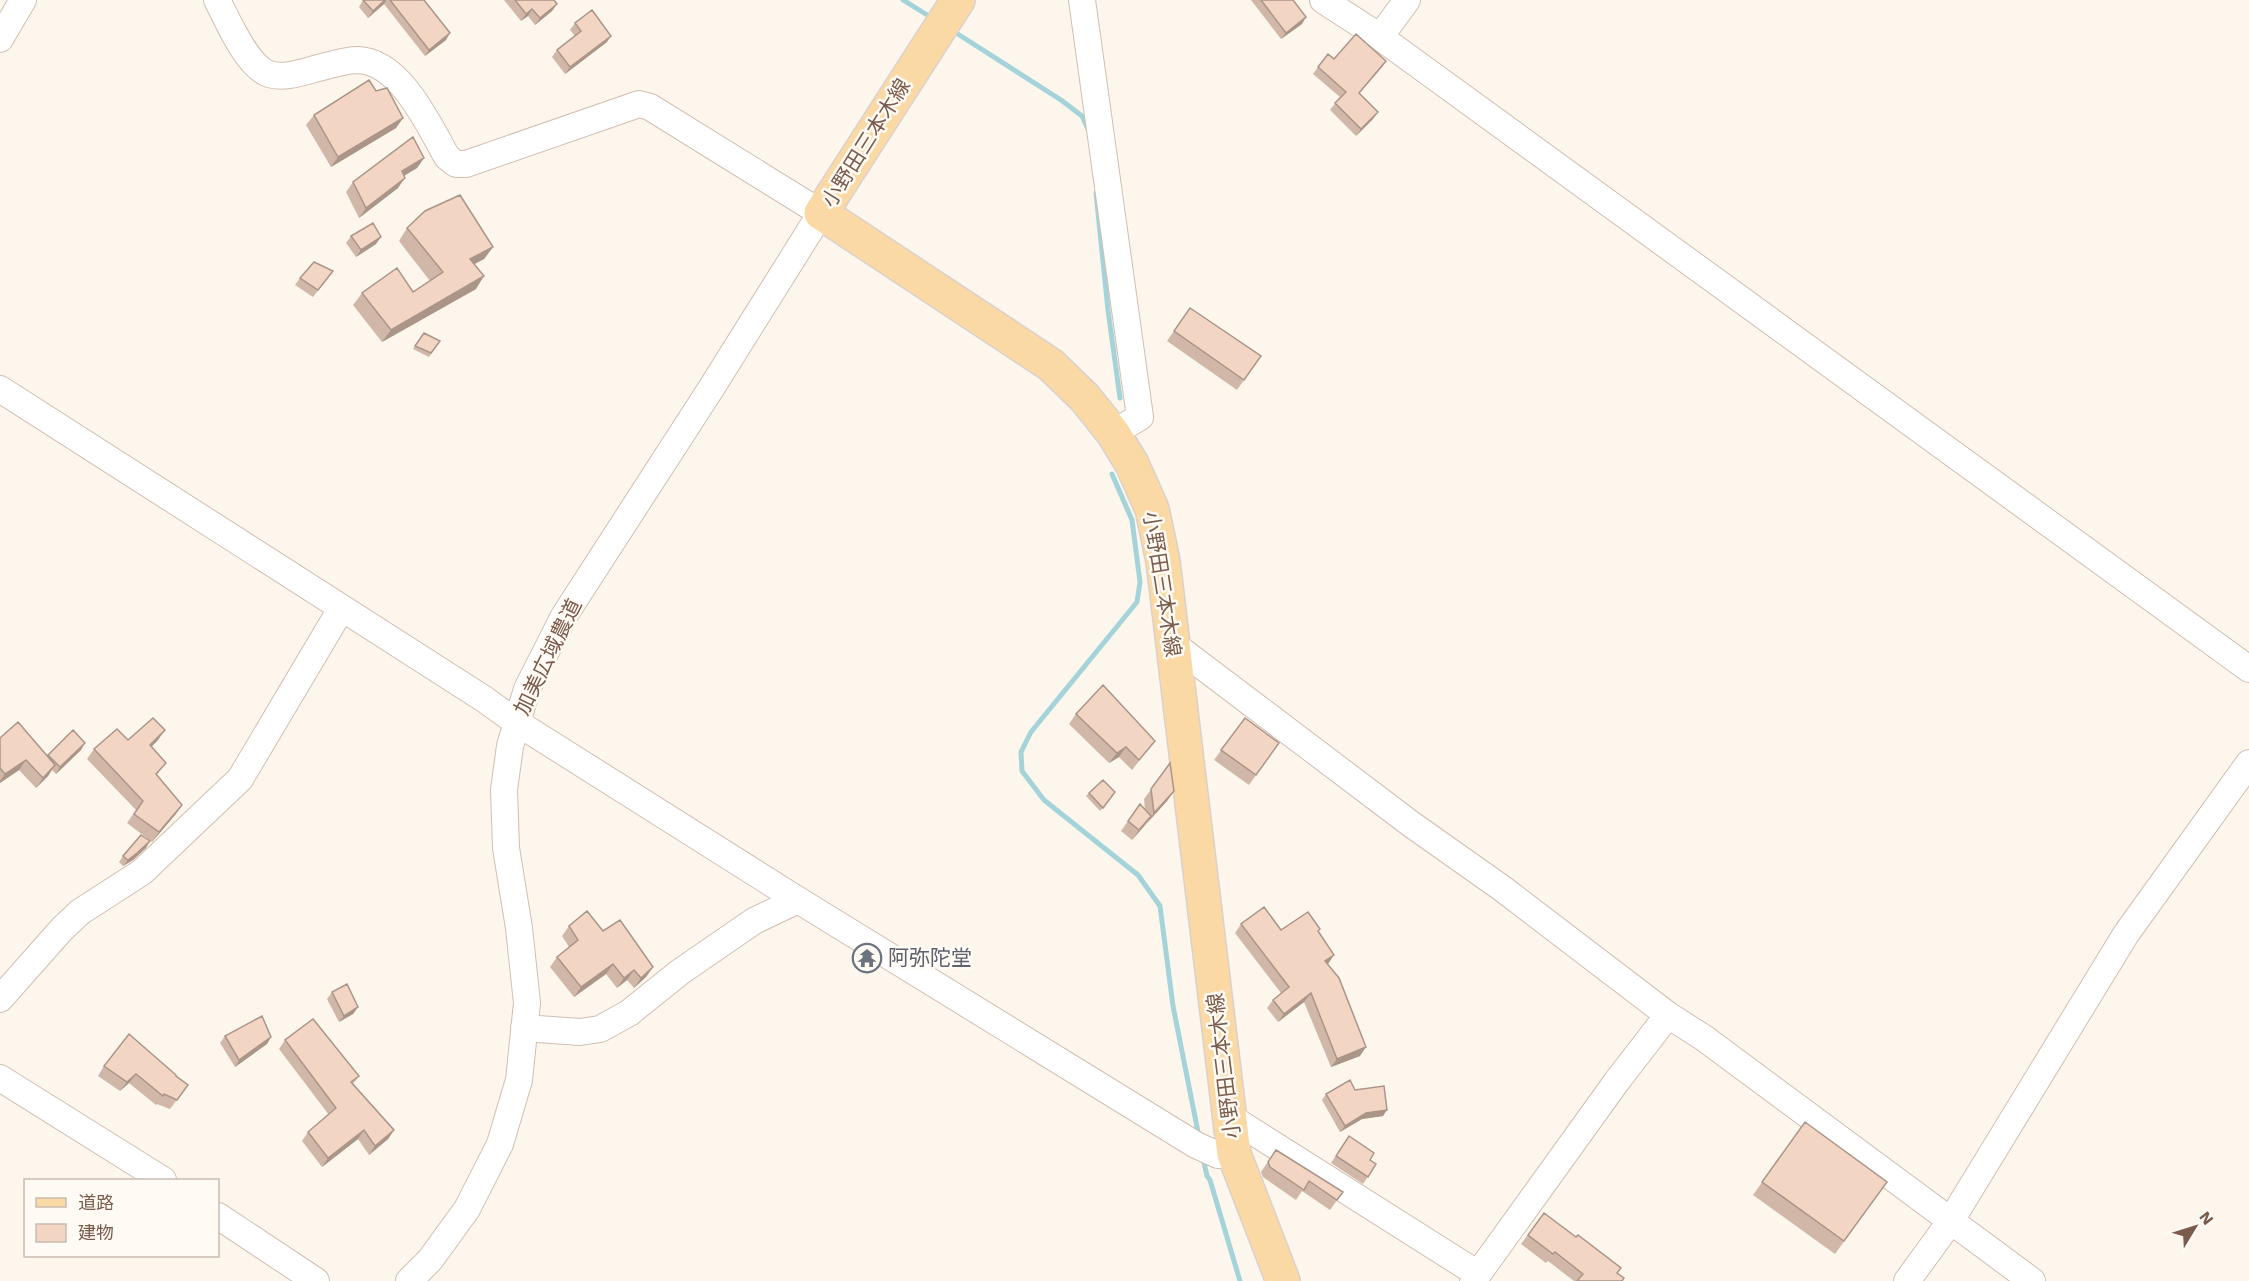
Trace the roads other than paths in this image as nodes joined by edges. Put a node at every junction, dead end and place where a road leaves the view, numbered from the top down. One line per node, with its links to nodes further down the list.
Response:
1 (24, 0): 8 (street)
2 (217, 0): 9 (street)
3 (1082, 0): 11 (street)
4 (1323, 0): 7 (street)
5 (1407, 0): 7 (street)
6 (947, 16): 9 (main road, 小野田三本木線)
7 (1380, 37): 14 (street)
8 (0, 39)
9 (821, 213): 11 (main road, 小野田三本木線); 15 (street, 加美広域農道)
10 (0, 389): 12 (street)
11 (1113, 433): 13 (main road, 小野田三本木線)
12 (341, 609): 15 (street); 18 (street)
13 (1173, 644): 19 (street); 22 (main road, 小野田三本木線)
14 (2249, 669)
15 (516, 722): 17 (street); 20 (street, 加美広域農道)
16 (2249, 763): 26 (street)
17 (798, 900): 20 (street); 23 (street)
18 (0, 999)
19 (1668, 1015): 26 (street); 27 (street)
20 (524, 1028): 29 (street, 加美広域農道)
21 (0, 1078): 24 (street)
22 (1230, 1117): 23 (main road, 小野田三本木線); 27 (street)
23 (1234, 1154): 30 (main road, 小野田三本木線)
24 (161, 1179)
25 (219, 1217): 28 (street)
26 (1950, 1222): 31 (street); 32 (street)
27 (1476, 1277)
28 (316, 1281)
29 (410, 1281)
30 (1283, 1281)
31 (1907, 1281)
32 (2032, 1281)

